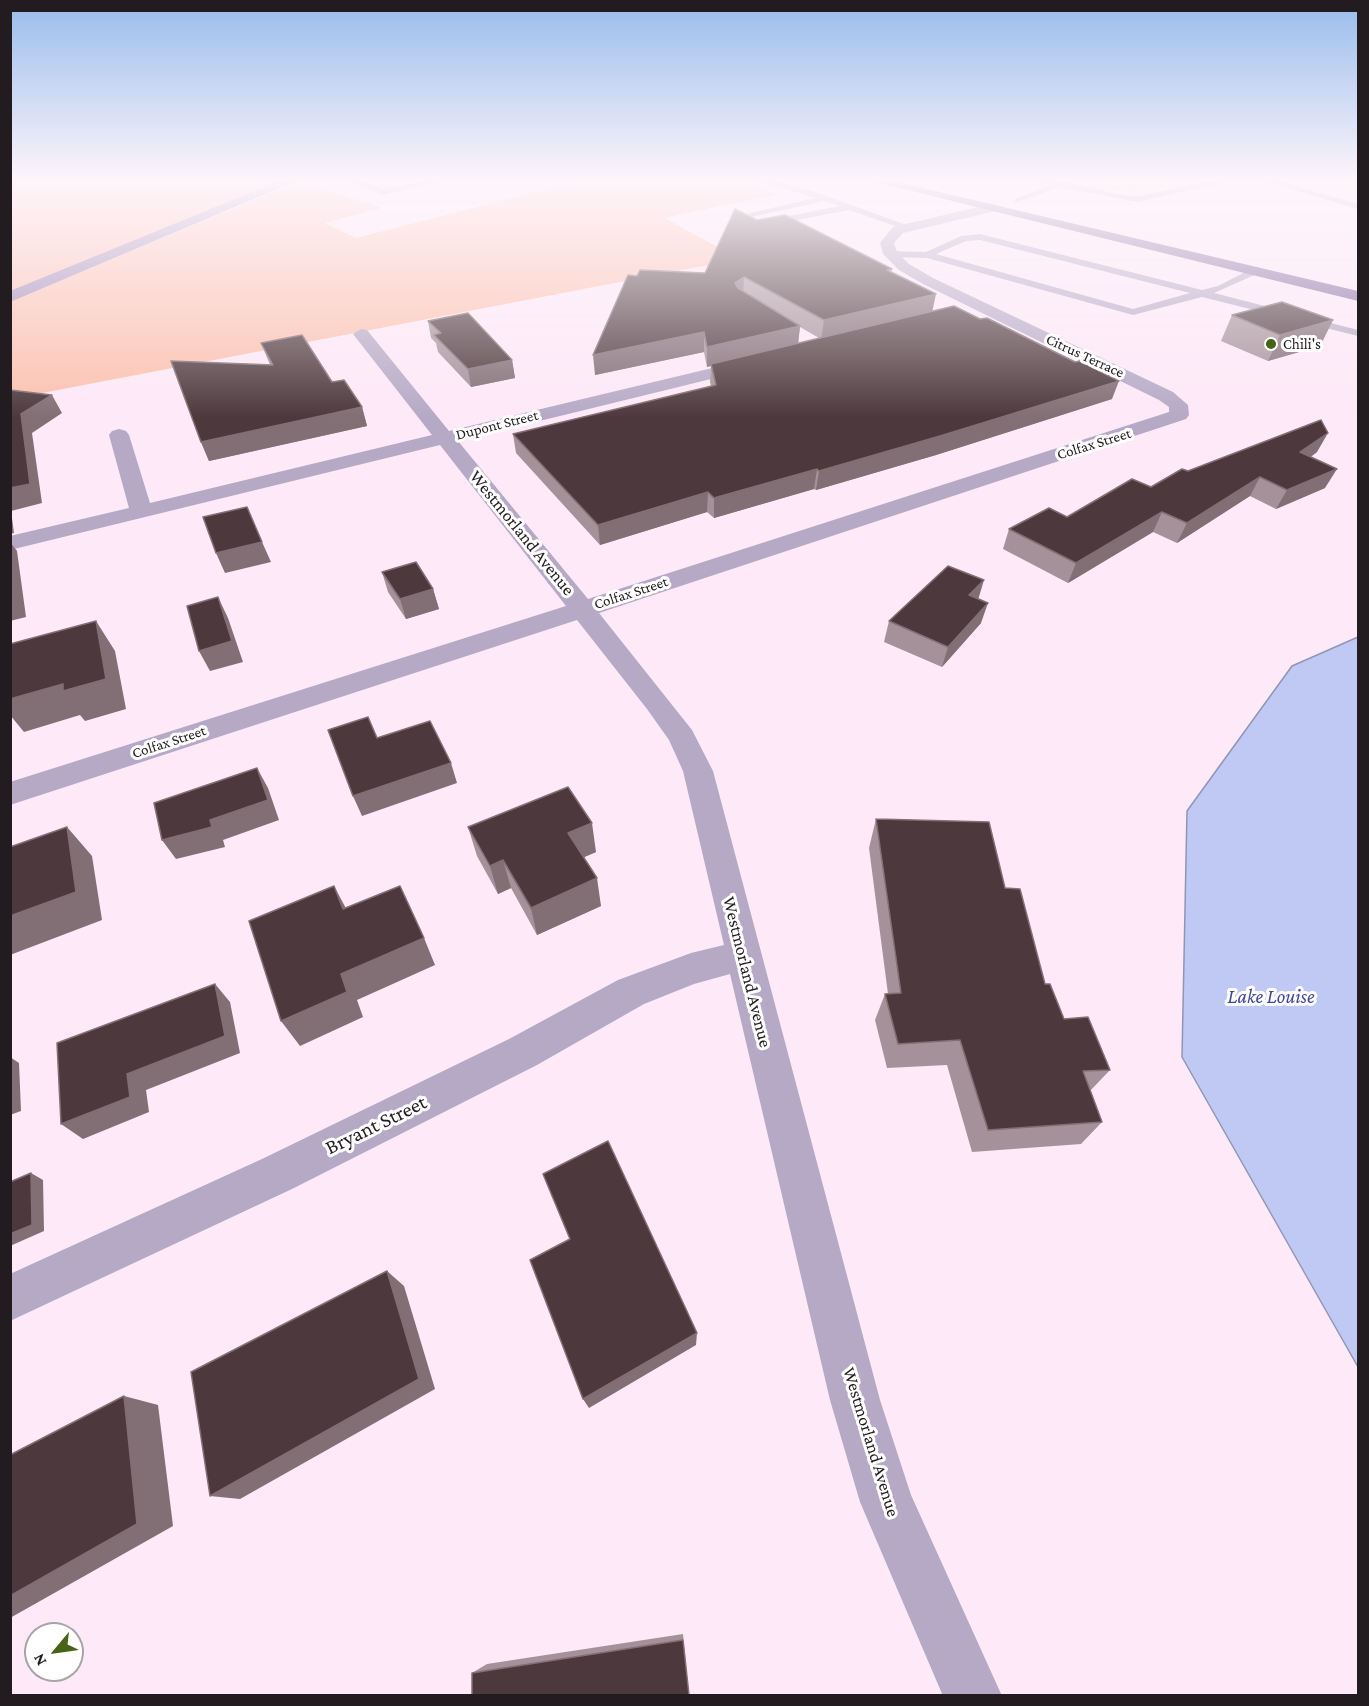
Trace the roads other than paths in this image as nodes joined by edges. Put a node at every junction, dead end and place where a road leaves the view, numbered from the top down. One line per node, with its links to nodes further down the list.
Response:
1 (103, 259): 9 (street)
2 (895, 259): 10 (street, Citrus Terrace)
3 (940, 259): 7 (lane)
4 (1063, 259): 7 (lane)
5 (1200, 259): 6 (main road)
6 (1255, 272): 7 (lane); 8 (main road)
7 (1200, 294): 12 (lane)
8 (1359, 296)
9 (10, 297)
10 (983, 308): 11 (street); 15 (street, Citrus Terrace)
11 (950, 316)
12 (1359, 333)
13 (361, 334): 17 (street, Westmorland Avenue)
14 (770, 359): 17 (street, Dupont Street)
15 (1181, 411): 20 (street, Colfax Street)
16 (120, 435): 18 (street)
17 (444, 438): 18 (street, Dupont Street); 20 (street, Westmorland Avenue)
18 (141, 511): 19 (street, Dupont Street)
19 (10, 543)
20 (583, 608): 21 (street, Colfax Street); 22 (street, Westmorland Avenue)
21 (10, 794)
22 (742, 956): 23 (street, Bryant Street); 24 (street, Westmorland Avenue)
23 (10, 1299)
24 (973, 1695)

